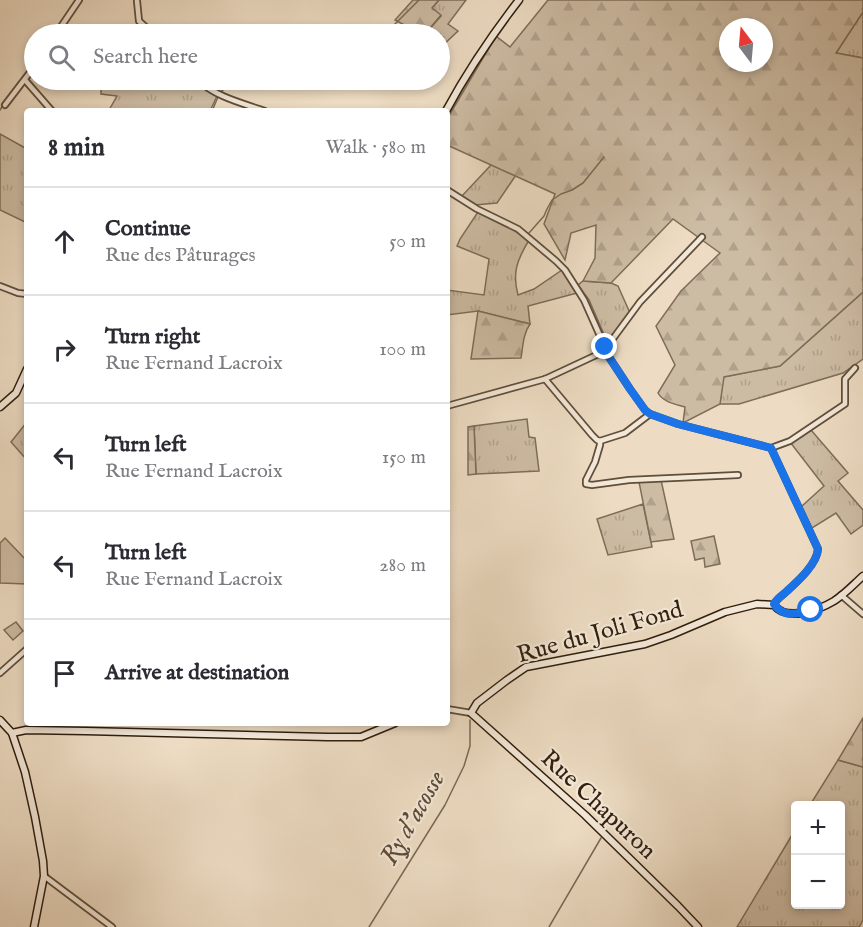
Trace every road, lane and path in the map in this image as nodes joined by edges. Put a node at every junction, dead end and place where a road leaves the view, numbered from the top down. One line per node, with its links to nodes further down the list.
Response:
1 (79, 0): 4 (street)
2 (137, 0): 5 (street)
3 (519, 0): 12 (street)
4 (63, 24)
5 (142, 24)
6 (24, 81): 9 (street)
7 (34, 90): 10 (street)
8 (212, 90): 11 (street)
9 (5, 105)
10 (49, 108)
11 (257, 108)
12 (448, 108)
13 (450, 192): 17 (street)
14 (702, 237): 17 (street)
15 (0, 286): 16 (street)
16 (24, 294)
17 (605, 349): 20 (street); 23 (street)
18 (855, 368): 25 (street)
19 (24, 376): 22 (street)
20 (545, 380): 21 (street); 24 (street)
21 (450, 405)
22 (0, 407)
23 (650, 414): 24 (street); 25 (street)
24 (600, 441): 26 (street)
25 (771, 448): 29 (street)
26 (738, 475)
27 (863, 576): 28 (street)
28 (841, 595): 29 (street); 30 (street)
29 (774, 604): 34 (street, Rue du Joli Fond)
30 (863, 614)
31 (24, 652): 32 (street)
32 (0, 673)
33 (450, 710): 34 (street)
34 (471, 713): 41 (street, Rue Chapuron)
35 (0, 720): 37 (street)
36 (388, 726): 37 (street)
37 (12, 733): 38 (street)
38 (44, 876): 39 (street); 40 (street)
39 (34, 927)
40 (112, 927)
41 (698, 927)

